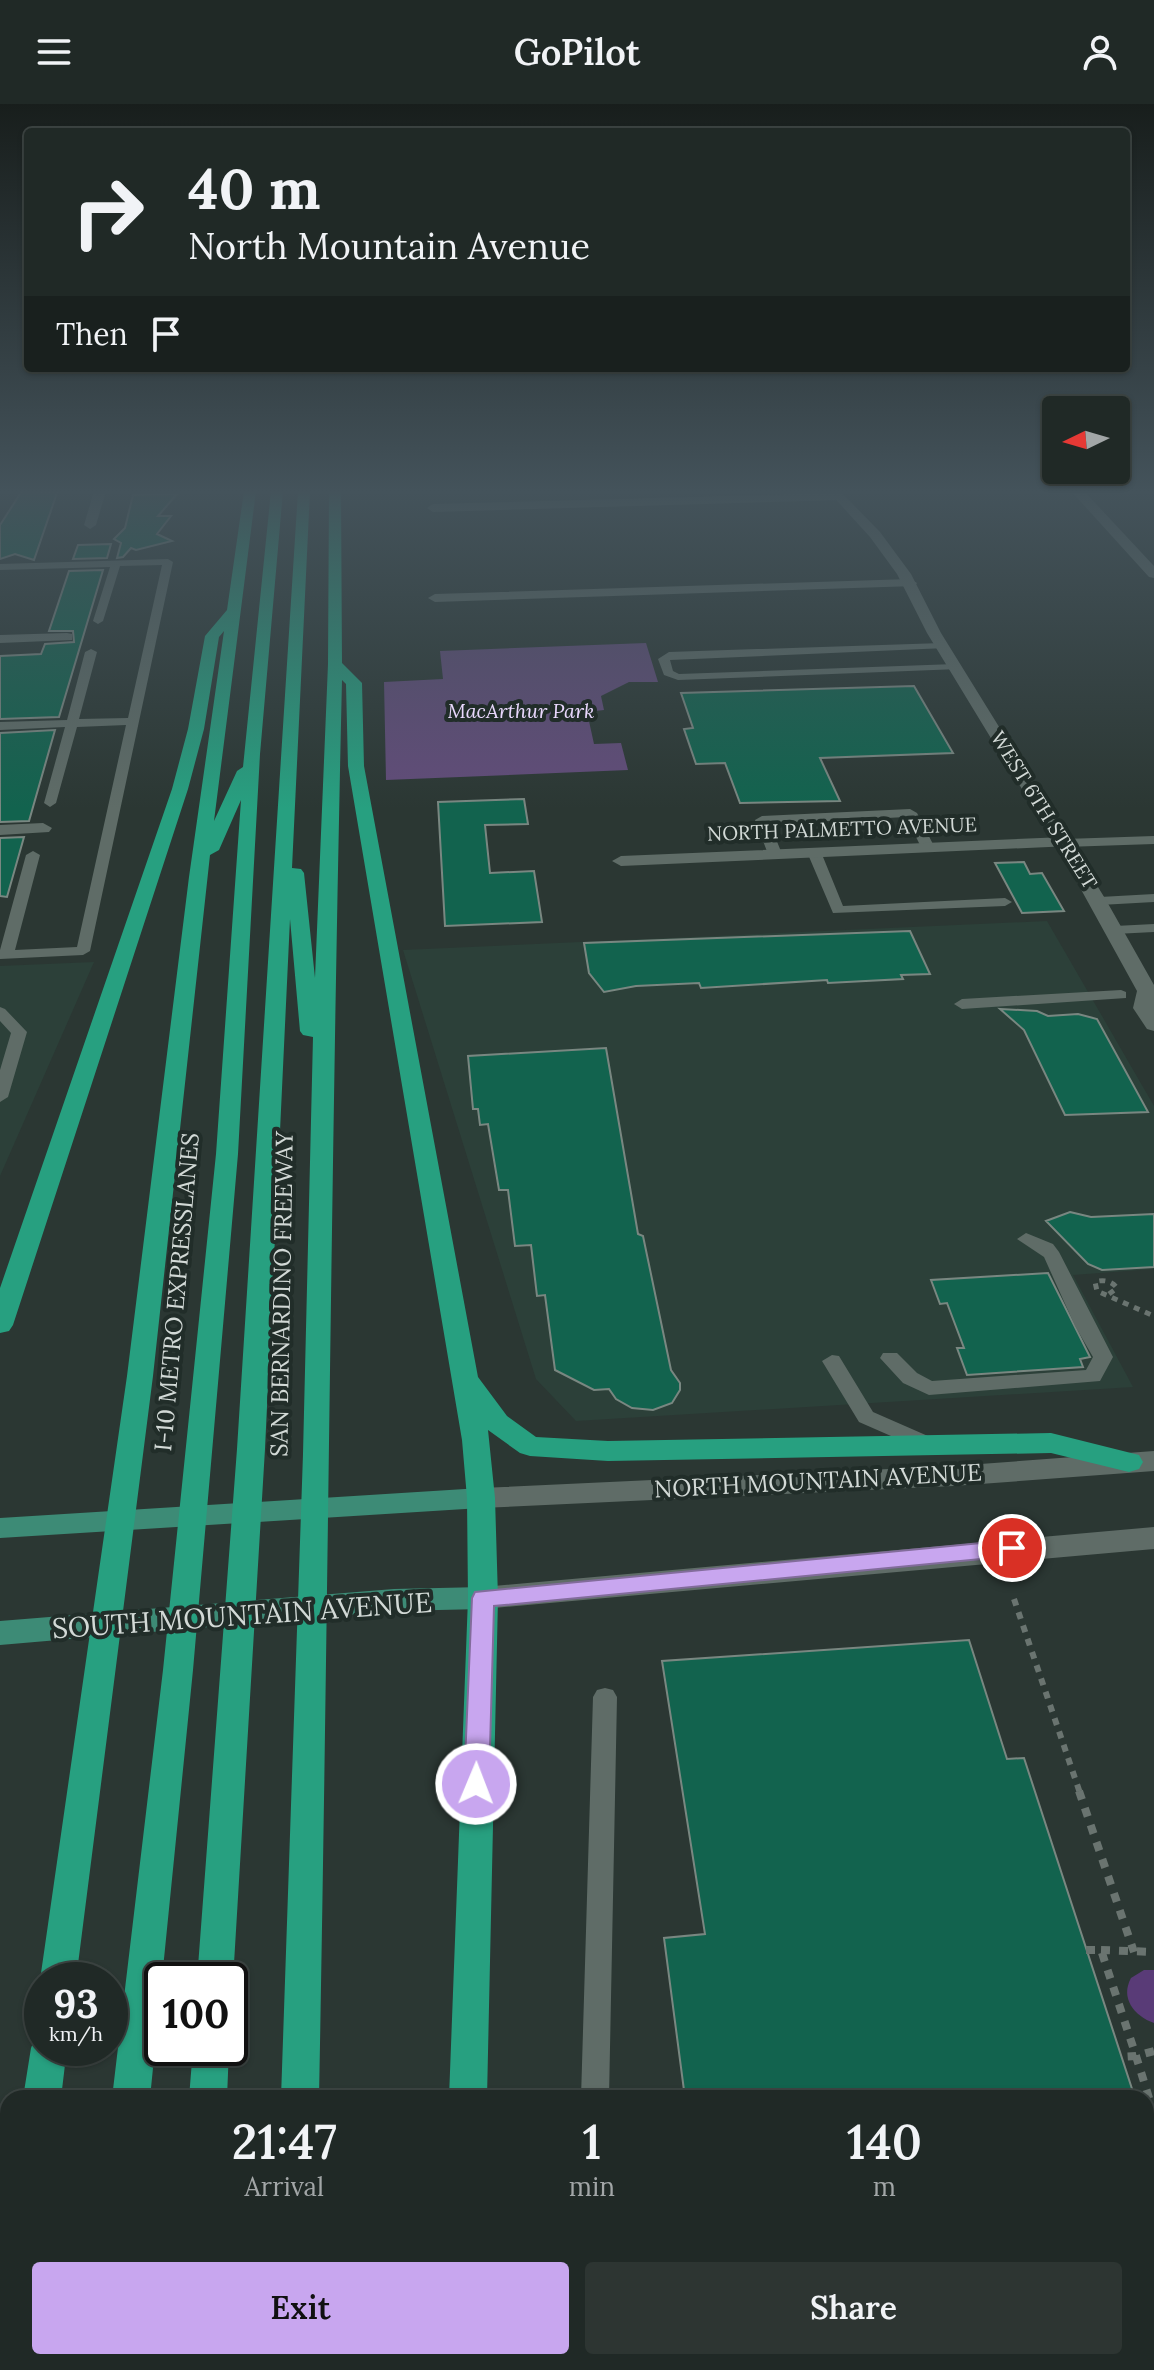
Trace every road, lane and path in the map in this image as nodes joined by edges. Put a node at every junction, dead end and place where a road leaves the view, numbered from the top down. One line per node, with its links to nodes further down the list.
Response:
1 (106, 597): 12 (lane)
2 (161, 597): 19 (lane)
3 (237, 597): 11 (highway)
4 (267, 597): 22 (highway, I-10 METRO EXPRESSLANES)
5 (298, 597): 23 (highway)
6 (335, 597): 17 (highway, SAN BERNARDINO FREEWAY)
7 (476, 597): 10 (street)
8 (900, 597): 15 (street, WEST 6TH STREET)
9 (919, 597): 15 (street, WEST 6TH STREET)
10 (435, 598)
11 (236, 608): 34 (highway); 51 (highway)
12 (98, 621)
13 (67, 637): 14 (street)
14 (0, 639)
15 (938, 639): 18 (street, WEST 6TH STREET); 18 (lane)
16 (91, 652): 20 (lane)
17 (335, 664): 47 (highway, SAN BERNARDINO FREEWAY); 54 (highway)
18 (955, 667): 28 (street, WEST 6TH STREET)
19 (134, 721): 20 (lane); 40 (lane)
20 (73, 723): 21 (lane); 24 (lane)
21 (0, 726)
22 (252, 754): 34 (highway); 76 (highway, I-10 METRO EXPRESSLANES)
23 (288, 794): 47 (highway); 69 (highway)
24 (50, 803)
25 (43, 828): 26 (street)
26 (0, 830)
27 (1154, 840): 28 (lane)
28 (1065, 842): 29 (street, NORTH PALMETTO AVENUE); 36 (street, WEST 6TH STREET)
29 (928, 848): 30 (street, NORTH PALMETTO AVENUE); 31 (lane)
30 (814, 852): 31 (street, NORTH PALMETTO AVENUE); 37 (lane)
31 (775, 854): 33 (street, NORTH PALMETTO AVENUE)
32 (33, 855): 40 (lane)
33 (621, 861)
34 (198, 877): 68 (highway)
35 (1154, 898): 36 (lane)
36 (1100, 901): 39 (street, WEST 6TH STREET)
37 (1005, 902)
38 (1154, 928): 39 (lane)
39 (1115, 930): 41 (street, WEST 6TH STREET)
40 (3, 955)
41 (1151, 994): 45 (street, WEST 6TH STREET)
42 (1121, 995): 43 (lane)
43 (962, 1004)
44 (0, 1012): 46 (lane)
45 (1154, 1025)
46 (0, 1097)
47 (320, 1129): 78 (highway, SAN BERNARDINO FREEWAY)
48 (1026, 1239): 52 (lane)
49 (1109, 1294): 50 (path)
50 (1154, 1316)
51 (0, 1325)
52 (890, 1358)
53 (832, 1361): 55 (lane)
54 (465, 1377): 55 (highway); 57 (highway)
55 (932, 1446): 56 (highway)
56 (1142, 1462): 57 (street, NORTH MOUNTAIN AVENUE)
57 (481, 1498): 58 (main road); 60 (highway)
58 (0, 1528)
59 (1154, 1538): 60 (street)
60 (483, 1598): 62 (main road, SOUTH MOUNTAIN AVENUE); 79 (highway)
61 (1014, 1599): 66 (path)
62 (0, 1633)
63 (605, 1697): 80 (lane)
64 (1086, 1950): 65 (path)
65 (1101, 1950): 66 (path); 71 (path)
66 (1134, 1952): 67 (path)
67 (1154, 1952)
68 (61, 1962)
69 (216, 1962)
70 (1154, 2051): 71 (path)
71 (1136, 2056): 72 (path); 81 (path)
72 (1121, 2057)
73 (46, 2066): 75 (highway)
74 (210, 2066): 77 (highway)
75 (43, 2090)
76 (132, 2090)
77 (208, 2090)
78 (300, 2090)
79 (468, 2090)
80 (595, 2090)
81 (1147, 2090)

